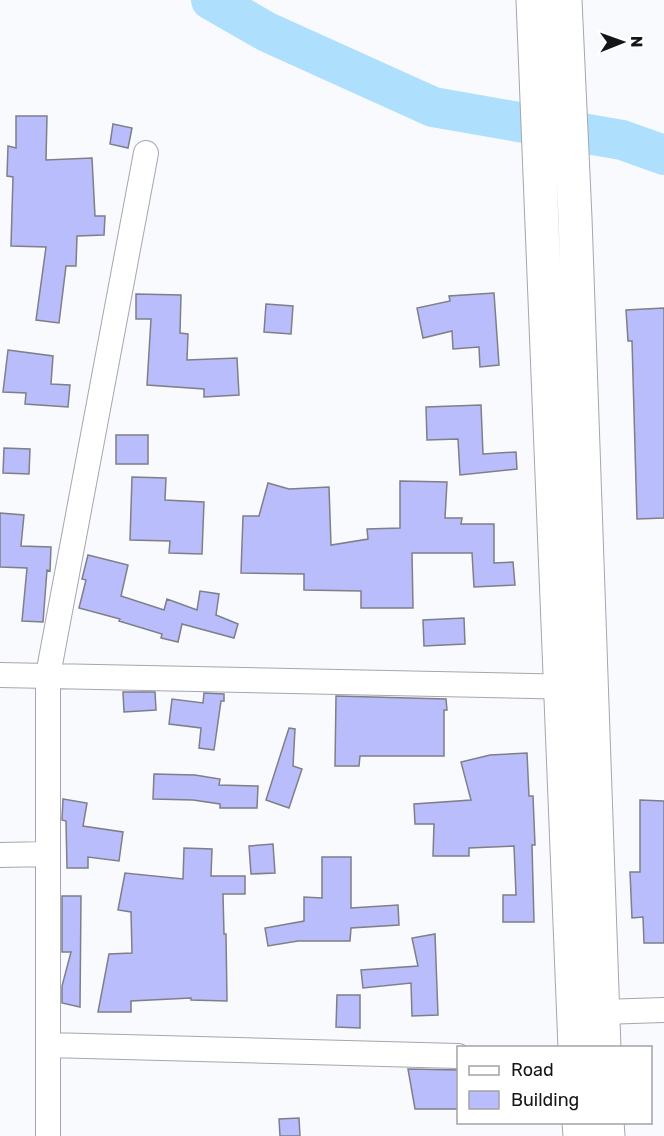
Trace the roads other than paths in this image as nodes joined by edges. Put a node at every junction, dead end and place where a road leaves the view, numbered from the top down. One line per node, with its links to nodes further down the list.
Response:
1 (533, 4): 6 (main road)
2 (565, 4): 6 (main road)
3 (146, 153): 5 (street)
4 (0, 675): 5 (street)
5 (48, 675): 6 (street); 7 (street)
6 (576, 687): 10 (main road); 12 (main road)
7 (48, 854): 8 (street); 11 (street)
8 (0, 855)
9 (664, 1010): 10 (street)
10 (602, 1012): 13 (main road)
11 (48, 1045): 14 (street); 15 (street)
12 (575, 1046)
13 (604, 1046)
14 (457, 1056)
15 (48, 1136)

